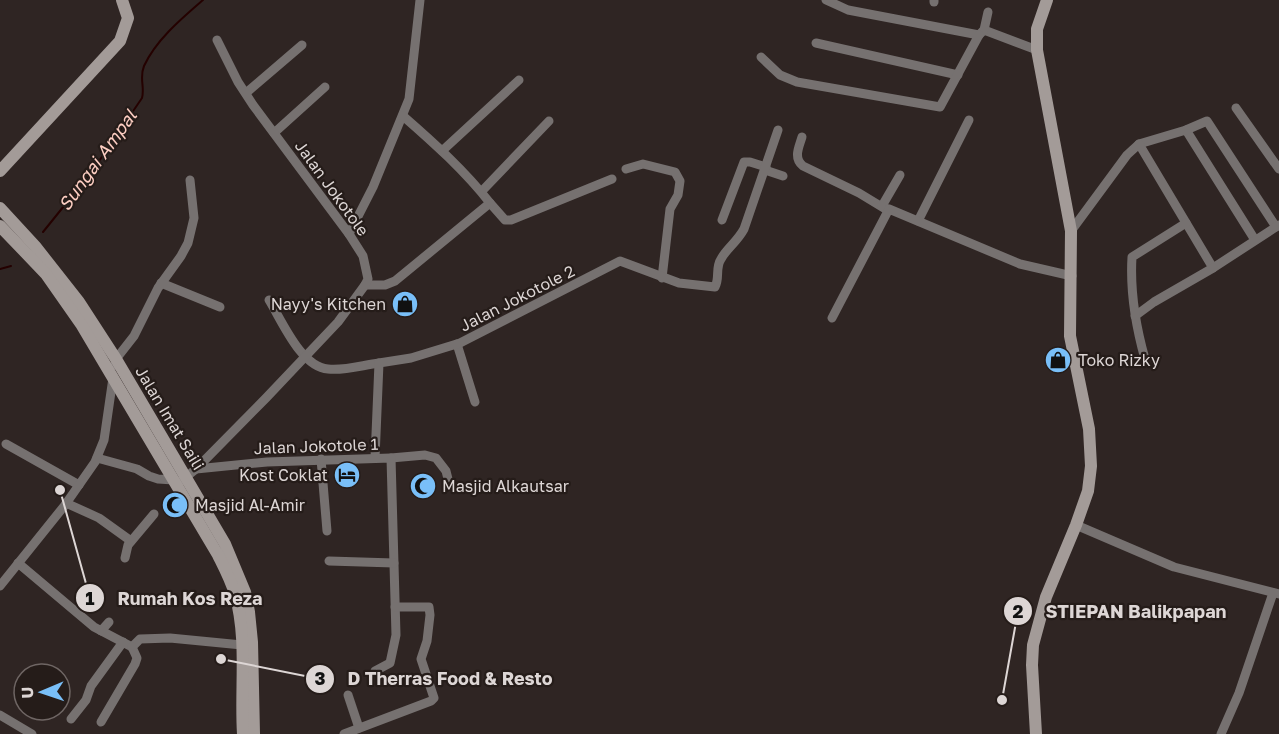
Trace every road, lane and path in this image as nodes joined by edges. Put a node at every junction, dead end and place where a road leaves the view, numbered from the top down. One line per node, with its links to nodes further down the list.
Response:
1 (122, 0): 29 (main road)
2 (420, 0): 17 (street)
3 (825, 0): 6 (street)
4 (1047, 0): 10 (main road)
5 (988, 12): 6 (street)
6 (981, 32): 10 (street); 12 (street)
7 (217, 40): 15 (street, Jalan Jokotole)
8 (816, 42): 12 (street)
9 (302, 45): 15 (street)
10 (1037, 50): 43 (main road)
11 (761, 57): 12 (street)
12 (958, 75)
13 (519, 80): 25 (street)
14 (325, 87): 22 (street)
15 (246, 93): 22 (street, Jalan Jokotole)
16 (1236, 108): 28 (street)
17 (404, 116): 25 (street); 44 (street)
18 (969, 120): 39 (street)
19 (549, 121): 34 (street)
20 (778, 130): 27 (street, Jalan Jokotole 2)
21 (1186, 130): 24 (street); 42 (street); 45 (street)
22 (274, 133): 44 (street, Jalan Jokotole)
23 (802, 137): 37 (street)
24 (1139, 144): 40 (street); 43 (street)
25 (442, 151): 34 (street)
26 (626, 169): 50 (street)
27 (765, 169): 31 (street); 38 (street); 50 (street, Jalan Jokotole 2)
28 (1279, 169)
29 (0, 171)
30 (900, 175): 37 (street)
31 (783, 176)
32 (612, 179): 35 (street)
33 (190, 180): 51 (street)
34 (482, 191): 35 (street)
35 (490, 203): 52 (street)
36 (0, 208): 46 (main road)
37 (885, 208): 39 (street); 56 (street)
38 (722, 220)
39 (918, 221): 49 (street)
40 (1186, 223): 47 (street); 55 (street)
41 (0, 226): 46 (main road)
42 (1277, 226): 45 (street)
43 (1071, 231): 49 (main road)
44 (349, 234): 52 (street, Jalan Jokotole)
45 (1255, 240): 47 (street)
46 (27, 243): 48 (main road)
47 (1213, 268): 55 (street)
48 (52, 274): 59 (main road, Jalan Imat Saili); 62 (main road, Jalan Imat Saili)
49 (1072, 276): 75 (main road)
50 (662, 278): 57 (street, Jalan Jokotole 2)
51 (161, 283): 54 (street); 59 (street)
52 (365, 285): 58 (street)
53 (269, 300): 58 (street)
54 (220, 307)
55 (1135, 316): 60 (street)
56 (832, 318)
57 (456, 344): 61 (street, Jalan Jokotole 2); 63 (street)
58 (303, 356): 61 (street, Jalan Jokotole 2); 69 (street)
59 (116, 359): 62 (street); 70 (main road, Jalan Imat Saili)
60 (1145, 359)
61 (379, 363): 66 (street)
62 (113, 378): 65 (street); 70 (main road, Jalan Imat Saili)
63 (475, 402)
64 (6, 444): 71 (street)
65 (97, 458): 70 (street); 71 (street)
66 (375, 458): 67 (street, Jalan Jokotole 1); 68 (street, Jalan Jokotole 1)
67 (391, 458): 72 (street); 81 (street, Jalan Jokotole 1)
68 (321, 459): 69 (street, Jalan Jokotole 1); 76 (street)
69 (196, 469): 70 (street)
70 (179, 480): 88 (main road, Jalan Imat Saili); 97 (main road, Jalan Imat Saili)
71 (79, 485): 73 (street)
72 (450, 487)
73 (66, 503): 77 (street); 80 (street)
74 (154, 514): 77 (street)
75 (1076, 525): 83 (street); 98 (main road)
76 (327, 531)
77 (131, 541): 78 (street)
78 (125, 558)
79 (329, 561): 81 (street)
80 (18, 563): 82 (street); 86 (street)
81 (394, 563): 84 (street, Jalan Jokotole 1)
82 (0, 586)
83 (1276, 593): 99 (street)
84 (395, 609): 89 (street, Jalan Jokotole 1); 94 (street)
85 (109, 622): 86 (street)
86 (100, 631): 87 (street)
87 (127, 645): 88 (street); 92 (street); 93 (street)
88 (242, 645): 96 (main road, Jalan Imat Saili)
89 (375, 671)
90 (348, 695): 94 (street)
91 (0, 715): 95 (street)
92 (72, 718)
93 (101, 722)
94 (353, 732)
95 (32, 734)
96 (243, 734)
97 (254, 734)
98 (1036, 734)
99 (1221, 734)

